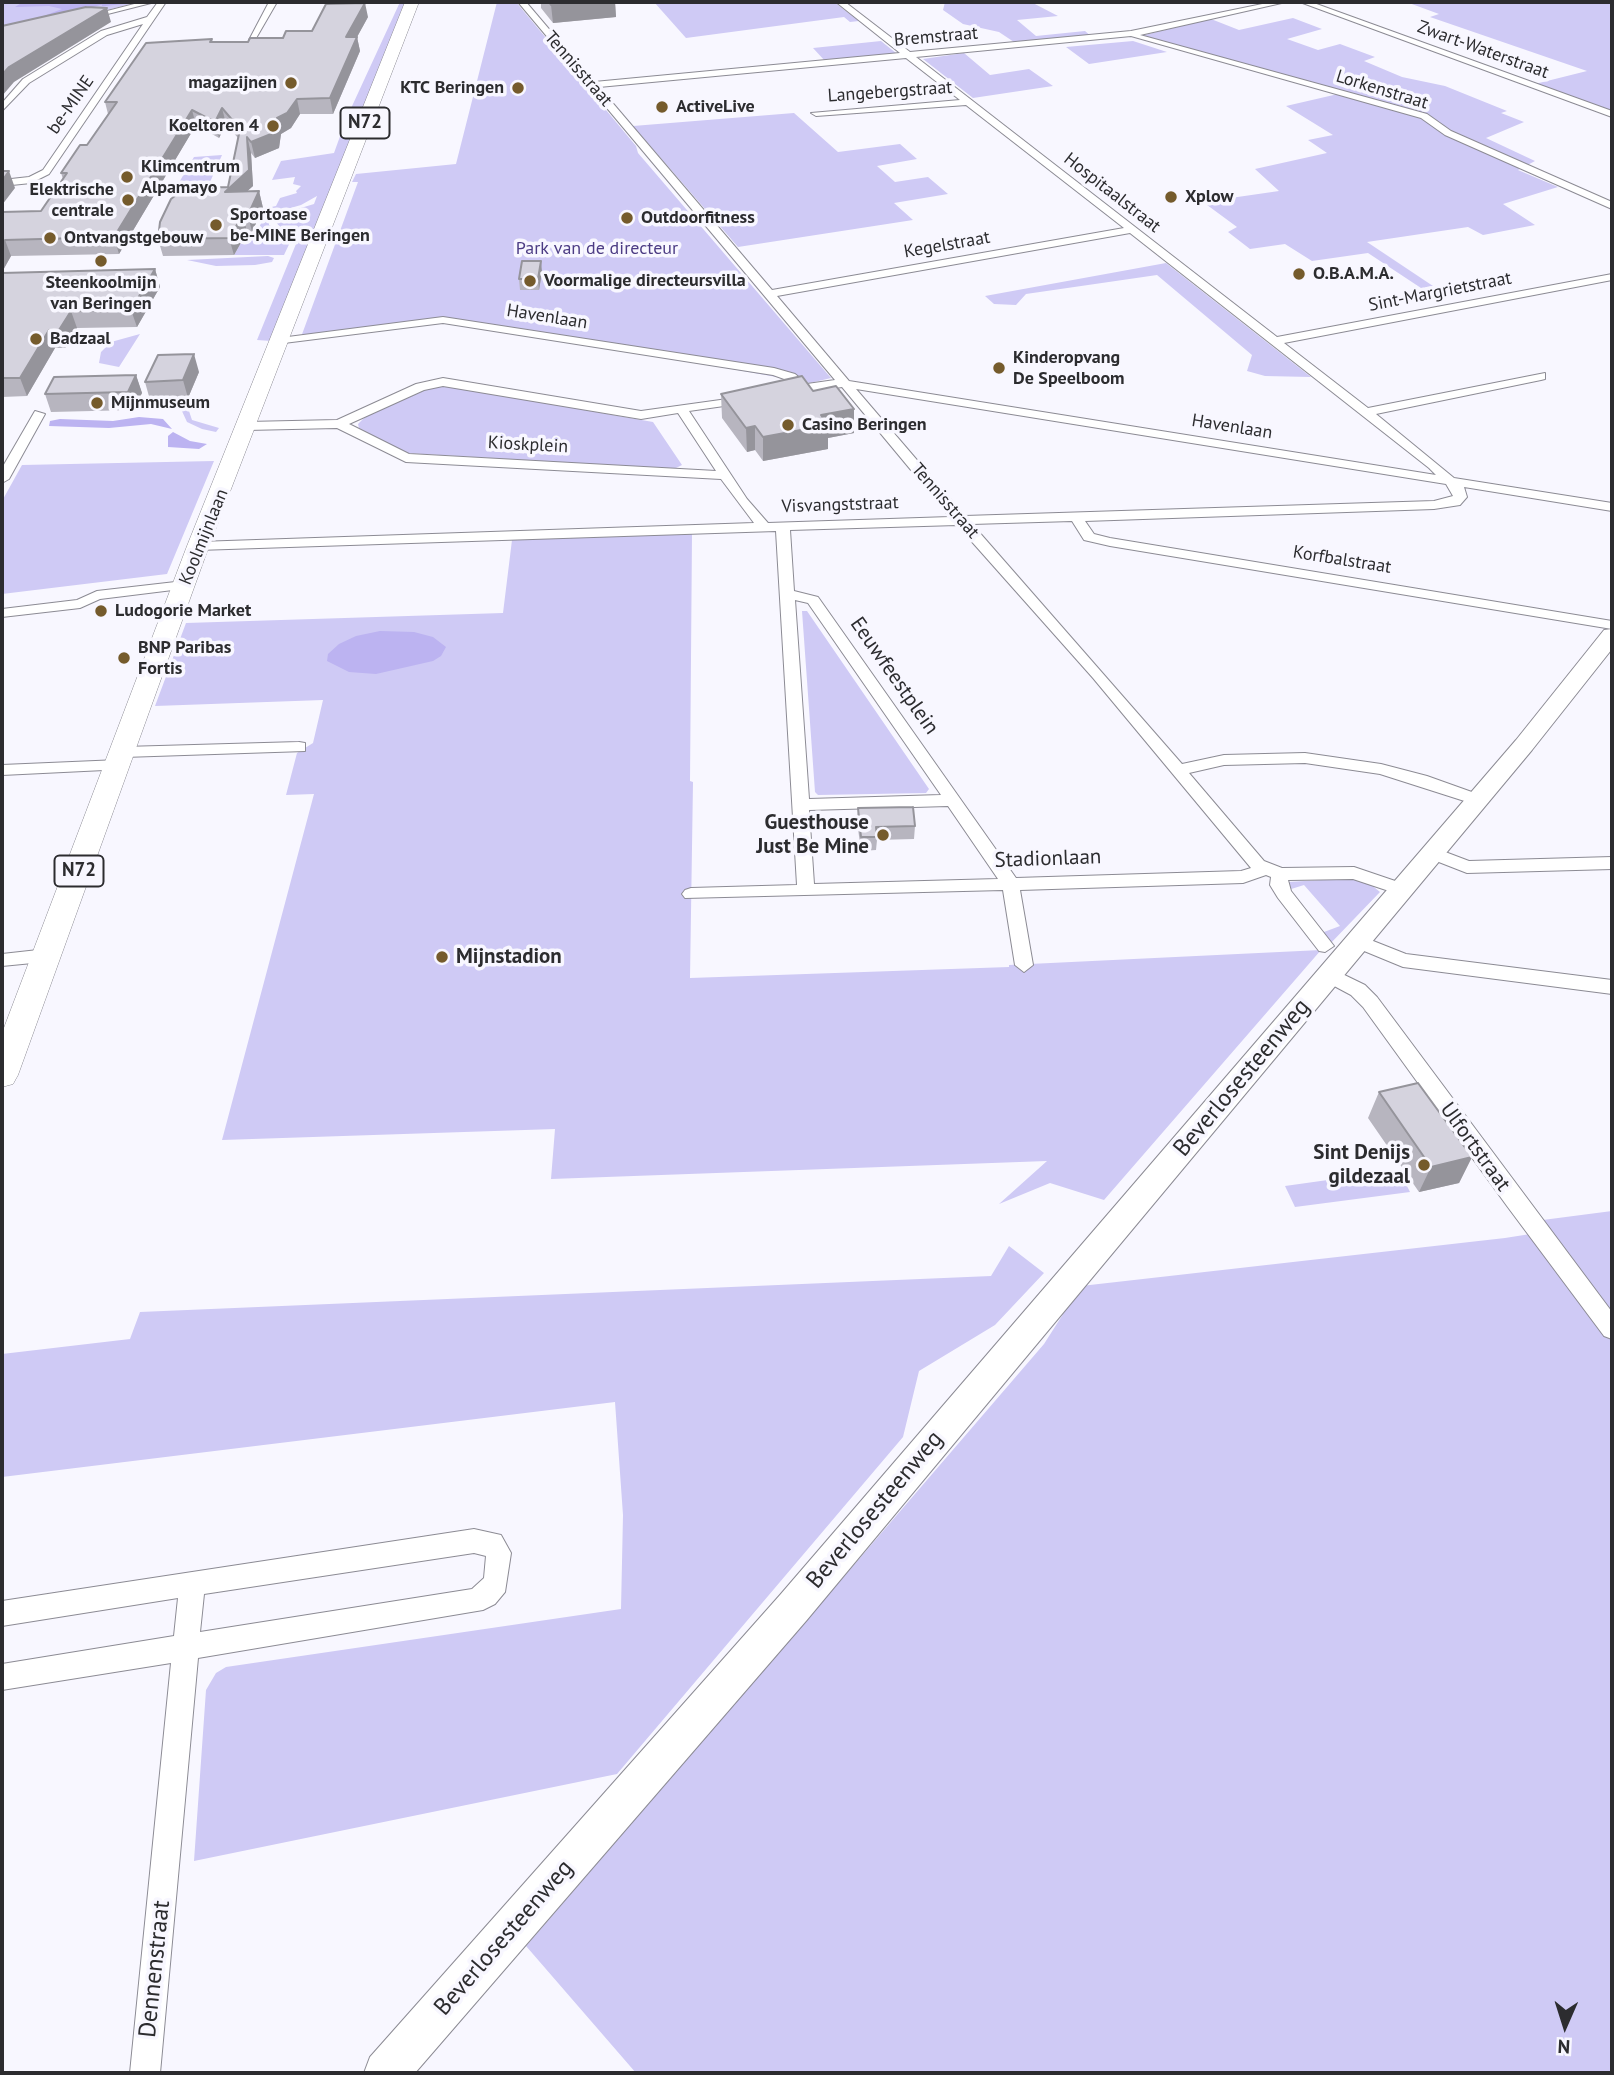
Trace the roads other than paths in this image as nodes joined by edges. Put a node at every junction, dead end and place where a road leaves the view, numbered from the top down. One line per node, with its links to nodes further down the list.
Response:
1 (151, 2): 10 (street)
2 (162, 2): 9 (street, be-MINE)
3 (273, 2): 12 (street)
4 (412, 2): 25 (main road, Koolmijnlaan / N72)
5 (522, 2): 14 (street, Tennisstraat)
6 (840, 2): 13 (street, Hospitaalstraat)
7 (1282, 2): 11 (street, Bremstraat)
8 (1304, 2): 18 (street, Zwart-Waterstraat)
9 (151, 19): 16 (street, be-MINE); 19 (street, be-MINE)
10 (70, 21)
11 (1131, 34): 13 (street, Bremstraat); 20 (street, Lorkenstraat)
12 (252, 38)
13 (907, 55): 14 (street, Bremstraat); 15 (street, Hospitaalstraat)
14 (591, 85): 23 (street, Tennisstraat)
15 (967, 102): 17 (street, Langebergstraat); 21 (street, Hospitaalstraat)
16 (2, 108)
17 (816, 113)
18 (1612, 114)
19 (2, 183)
20 (1612, 206)
21 (1131, 230): 23 (street, Kegelstraat); 24 (street, Hospitaalstraat)
22 (1612, 277): 24 (street, Sint-Margrietstraat)
23 (770, 294): 27 (street, Tennisstraat)
24 (1273, 341): 30 (street, Hospitaalstraat)
25 (280, 342): 28 (street, Havenlaan); 33 (main road, Koolmijnlaan / N72)
26 (1541, 376): 30 (street)
27 (845, 384): 28 (street, Kioskplein); 36 (street, Havenlaan); 39 (street, Tennisstraat)
28 (804, 388): 29 (street, Kioskplein)
29 (683, 411): 32 (street, Kioskplein); 34 (street)
30 (1365, 412): 36 (street, Hospitaalstraat)
31 (39, 414): 35 (street)
32 (339, 424): 33 (street, Kioskplein); 34 (street, Kioskplein)
33 (247, 426): 42 (main road, Koolmijnlaan / N72)
34 (724, 475): 41 (street)
35 (2, 479)
36 (1449, 481): 37 (street, Havenlaan); 38 (street, Visvangststraat)
37 (1612, 507)
38 (1076, 517): 39 (street, Visvangststraat); 48 (street, Korfbalstraat)
39 (962, 522): 40 (street, Visvangststraat); 53 (street, Tennisstraat)
40 (783, 526): 41 (street, Visvangststraat); 44 (street)
41 (764, 527): 42 (street, Visvangststraat)
42 (198, 546): 43 (main road, Koolmijnlaan / N72)
43 (184, 585): 45 (street); 51 (main road, Koolmijnlaan / N72)
44 (787, 594): 54 (street, Eeuwfeestplein); 56 (street)
45 (97, 596): 46 (street); 47 (street)
46 (2, 602)
47 (2, 613)
48 (1612, 625)
49 (1612, 635): 55 (street, Beverlosesteenweg)
50 (299, 747): 51 (street)
51 (121, 759): 52 (street); 65 (main road, Koolmijnlaan / N72)
52 (2, 770)
53 (1177, 770): 55 (street); 59 (street, Tennisstraat)
54 (953, 800): 56 (street); 60 (street, Eeuwfeestplein)
55 (1477, 800): 57 (street, Beverlosesteenweg)
56 (802, 805): 61 (street)
57 (1432, 853): 58 (street); 62 (street, Beverlosesteenweg)
58 (1612, 863)
59 (1272, 872): 60 (street, Stadionlaan); 62 (street, Stadionlaan); 67 (street, Tennisstraat)
60 (1010, 883): 61 (street, Stadionlaan); 68 (street, Eeuwfeestplein)
61 (806, 889): 63 (street, Stadionlaan)
62 (1401, 889): 64 (street, Beverlosesteenweg)
63 (691, 894)
64 (1358, 941): 67 (street, Beverlosesteenweg); 69 (street)
65 (47, 956): 66 (street); 70 (main road, Koolmijnlaan / N72)
66 (2, 960)
67 (1327, 961): 71 (street, Ulfortstraat); 77 (street, Beverlosesteenweg)
68 (1024, 965)
69 (1612, 987)
70 (2, 1075)
71 (1612, 1329)
72 (192, 1584): 73 (street); 74 (street, Dennenstraat); 74 (street)
73 (2, 1613)
74 (186, 1648): 75 (street); 76 (street, Dennenstraat)
75 (2, 1677)
76 (145, 2073)
77 (386, 2073)

